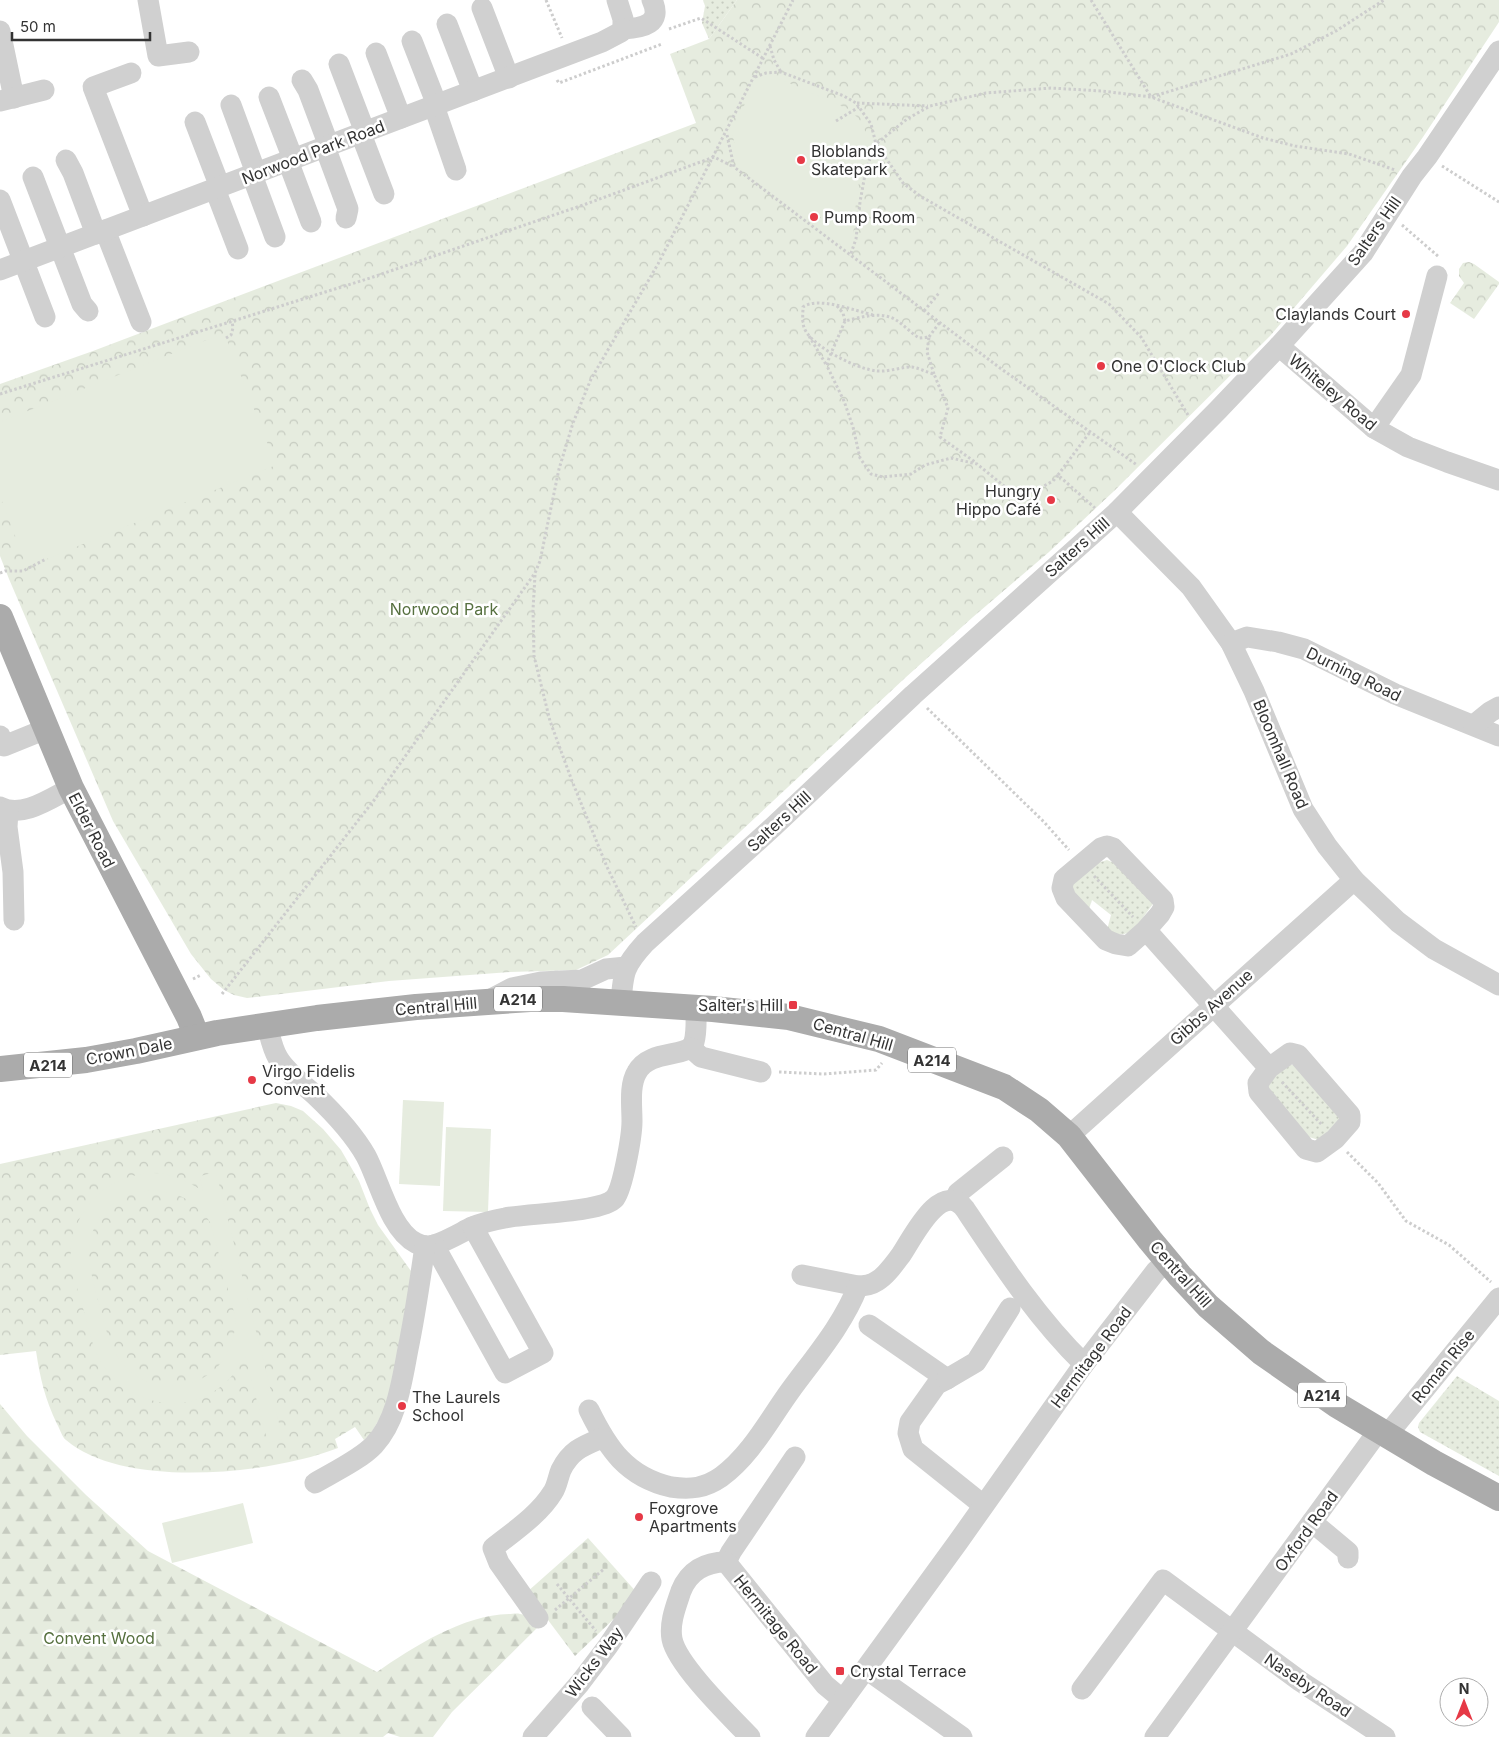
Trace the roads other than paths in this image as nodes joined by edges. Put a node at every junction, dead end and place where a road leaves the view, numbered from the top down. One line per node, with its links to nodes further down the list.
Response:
1 (148, 0): 9 (street)
2 (617, 0): 6 (street)
3 (652, 0): 6 (street)
4 (482, 8): 14 (street)
5 (447, 24): 17 (street)
6 (623, 29): 14 (street, Norwood Park Road)
7 (0, 31): 19 (street)
8 (412, 41): 21 (street)
9 (189, 52)
10 (376, 52): 22 (street)
11 (1499, 52): 47 (street, Salters Hill)
12 (339, 64): 24 (street)
13 (132, 73): 34 (street)
14 (509, 78): 17 (street, Norwood Park Road)
15 (302, 80): 25 (street)
16 (44, 90): 19 (street)
17 (473, 91): 21 (street, Norwood Park Road)
18 (269, 97): 27 (street)
19 (7, 99)
20 (231, 105): 29 (street)
21 (435, 106): 22 (street, Norwood Park Road); 28 (street)
22 (401, 118): 24 (street, Norwood Park Road)
23 (195, 122): 31 (street)
24 (363, 133): 25 (street, Norwood Park Road); 32 (street)
25 (327, 146): 27 (street, Norwood Park Road); 35 (street)
26 (66, 160): 37 (street)
27 (290, 160): 29 (street, Norwood Park Road); 36 (street)
28 (456, 170)
29 (254, 174): 31 (street, Norwood Park Road); 38 (street)
30 (33, 177): 39 (street)
31 (217, 188): 34 (street, Norwood Park Road); 40 (street)
32 (384, 194)
33 (0, 200): 41 (street)
34 (143, 216): 37 (street, Norwood Park Road)
35 (346, 218)
36 (311, 222)
37 (101, 232): 39 (street, Norwood Park Road); 46 (street)
38 (275, 237)
39 (60, 247): 41 (street, Norwood Park Road); 44 (street)
40 (238, 249)
41 (24, 261): 43 (street, Norwood Park Road); 45 (street)
42 (1441, 269): 48 (street)
43 (0, 270)
44 (88, 311)
45 (45, 317)
46 (141, 322)
47 (1279, 346): 48 (street, Whiteley Road); 50 (street, Salters Hill)
48 (1374, 428): 49 (street, Whiteley Road)
49 (1499, 480)
50 (1112, 516): 52 (street, Bloomhall Road); 63 (street, Salters Hill)
51 (0, 617): 55 (main road, Elder Road)
52 (1231, 643): 54 (street, Durning Road); 60 (street, Bloomhall Road)
53 (1499, 707): 54 (street)
54 (1474, 725): 57 (street, Durning Road)
55 (46, 729): 56 (street); 58 (main road, Elder Road)
56 (0, 736)
57 (1499, 736)
58 (70, 788): 59 (street); 70 (main road, Elder Road)
59 (4, 809): 61 (street)
60 (1354, 880): 64 (street, Bloomhall Road); 67 (street, Gibbs Avenue)
61 (14, 920)
62 (1146, 930): 62 (street); 67 (street)
63 (626, 967): 65 (street); 66 (street, Salters Hill)
64 (1499, 985)
65 (488, 1001): 66 (main road, Central Hill / A214); 69 (main road, Central Hill / A214)
66 (621, 1003): 68 (main road, Central Hill / A214)
67 (1212, 1007): 72 (street); 75 (street, Gibbs Avenue)
68 (696, 1008): 71 (street); 75 (main road, Central Hill / A214)
69 (267, 1025): 70 (main road, Central Hill / A214); 79 (street)
70 (197, 1037): 73 (main road, Crown Dale / A214)
71 (691, 1048): 74 (street); 78 (street)
72 (1270, 1068): 72 (street)
73 (0, 1069)
74 (761, 1072)
75 (1069, 1136): 80 (main road, Central Hill / A214)
76 (1003, 1157): 77 (street)
77 (955, 1200): 82 (street); 86 (street)
78 (473, 1227): 79 (street); 79 (street)
79 (430, 1246): 92 (street)
80 (1168, 1262): 86 (street, Hermitage Road); 89 (main road, Central Hill / A214)
81 (802, 1275): 82 (street)
82 (858, 1286): 90 (street)
83 (1494, 1304): 89 (street, Roman Rise)
84 (1010, 1308): 87 (street)
85 (869, 1325): 87 (street)
86 (1084, 1364): 94 (street, Hermitage Road)
87 (947, 1379): 94 (street)
88 (589, 1410): 90 (street)
89 (1383, 1432): 93 (main road, Central Hill / A214); 95 (street, Oxford Road)
90 (602, 1438): 99 (street)
91 (795, 1457): 97 (street)
92 (315, 1483)
93 (1499, 1498)
94 (983, 1505): 101 (street, Hermitage Road)
95 (1312, 1522): 96 (street); 100 (street, Oxford Road)
96 (1348, 1558)
97 (726, 1562): 103 (street, Hermitage Road); 107 (street, Hermitage Road)
98 (650, 1582): 105 (street, Wicks Way)
99 (538, 1618)
100 (1232, 1632): 102 (street); 110 (street, Oxford Road); 111 (street, Naseby Road)
101 (866, 1669): 103 (street, Hermitage Road); 109 (street)
102 (1082, 1689)
103 (844, 1700): 108 (street, Hermitage Road)
104 (592, 1707): 106 (street)
105 (533, 1737)
106 (621, 1737)
107 (750, 1737)
108 (816, 1737)
109 (962, 1737)
110 (1155, 1737)
111 (1385, 1737)

